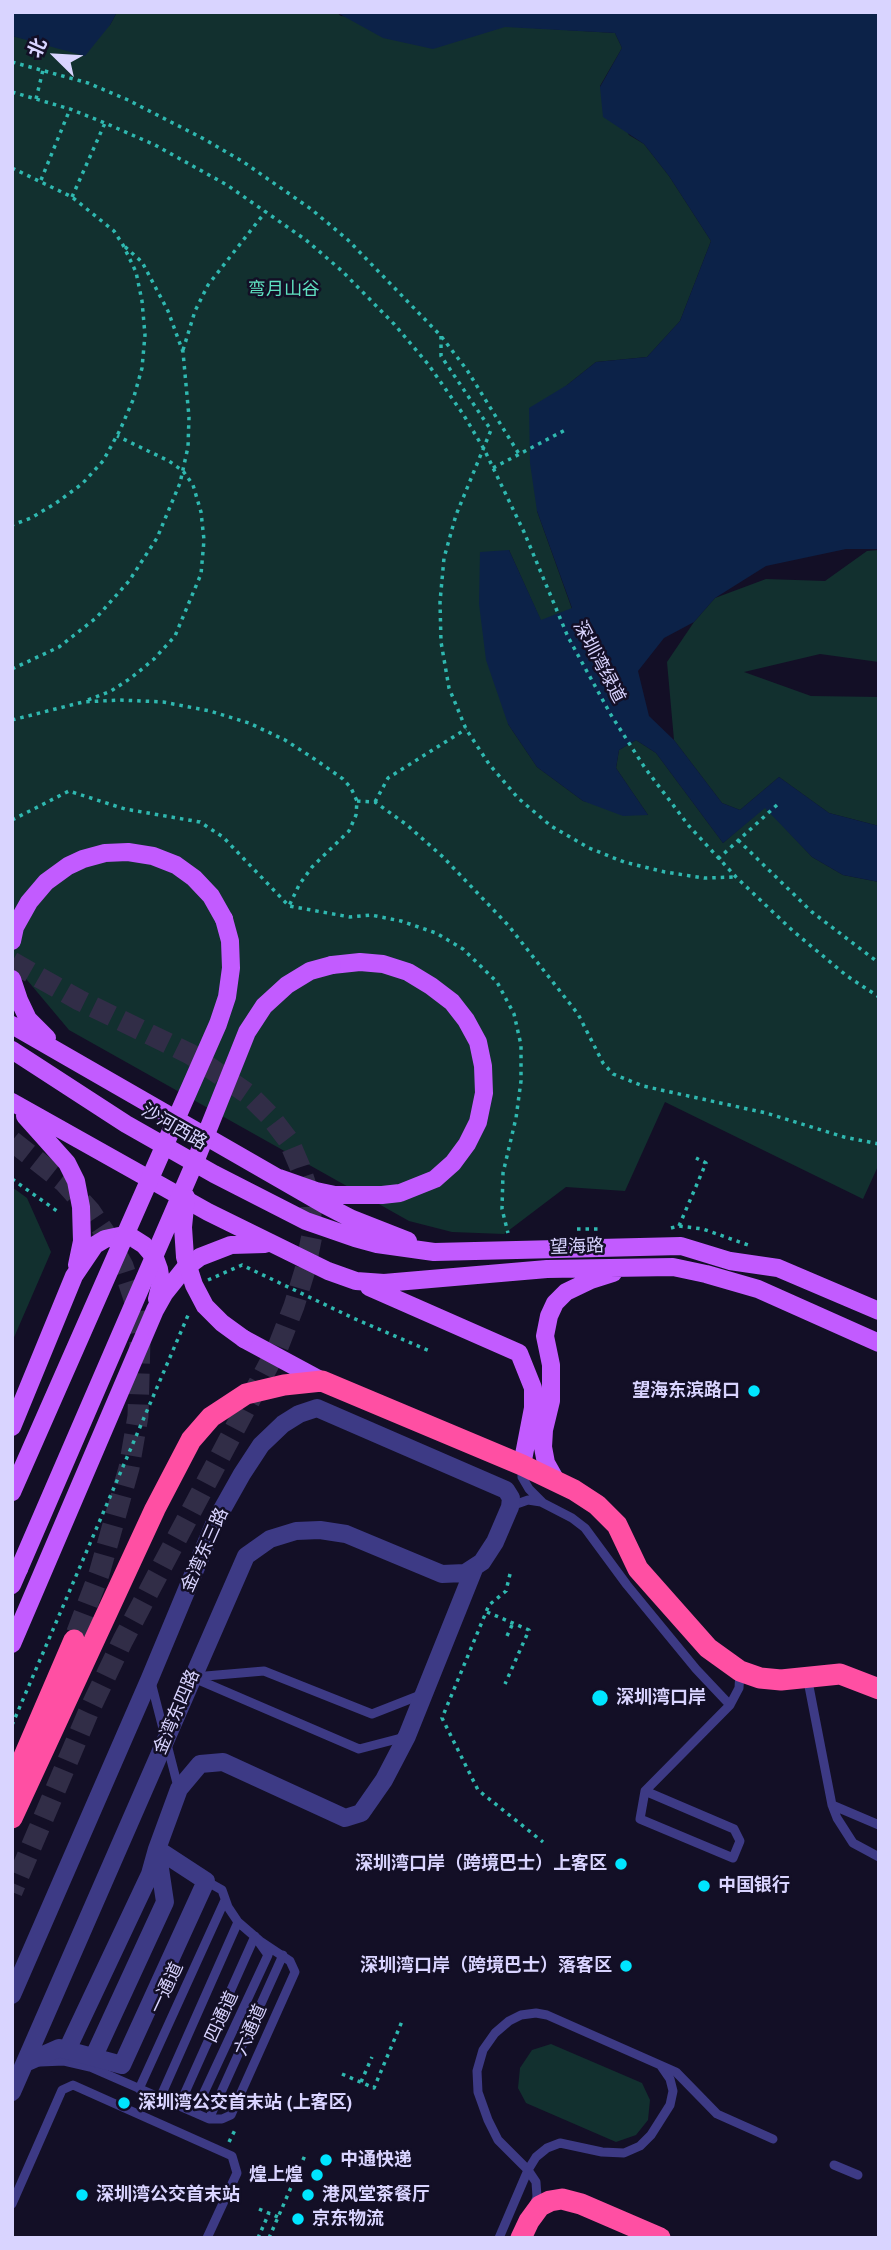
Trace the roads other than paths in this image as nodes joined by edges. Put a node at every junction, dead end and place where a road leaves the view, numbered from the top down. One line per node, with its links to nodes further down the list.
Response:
1 (12, 941): 24 (main road, bridge)
2 (12, 979): 5 (main road)
3 (12, 1025): 5 (main road)
4 (12, 1049): 9 (main road, 沙河西路)
5 (65, 1054): 8 (main road)
6 (12, 1103): 10 (main road); 13 (main road)
7 (195, 1162): 8 (main road, bridge); 18 (main road, bridge); 28 (main road, bridge)
8 (279, 1178): 11 (main road)
9 (322, 1228): 11 (main road, 望海路)
10 (272, 1244): 14 (main road, 望海路); 15 (main road)
11 (435, 1252): 16 (main road, 望海路)
12 (636, 1266): 14 (main road, 望海路); 17 (main road, 望海路); 23 (main road)
13 (74, 1276): 15 (main road); 20 (main road)
14 (356, 1281): 19 (main road)
15 (155, 1310): 30 (main road)
16 (879, 1311)
17 (879, 1343)
18 (322, 1381): 21 (highway); 44 (highway)
19 (530, 1426): 21 (main road); 22 (main road)
20 (12, 1427)
21 (494, 1453): 22 (highway)
22 (522, 1465): 23 (highway); 25 (lane)
23 (555, 1479): 31 (highway)
24 (12, 1492)
25 (543, 1503): 26 (lane); 37 (lane)
26 (510, 1507): 27 (street); 34 (street, 金湾东三路)
27 (474, 1569): 33 (street, 金湾东四路); 36 (street)
28 (16, 1577)
29 (74, 1640): 40 (highway)
30 (12, 1644)
31 (740, 1671): 32 (highway); 37 (lane)
32 (807, 1676): 35 (highway); 43 (lane)
33 (192, 1677): 36 (lane); 38 (street, 金湾东四路); 39 (lane)
34 (150, 1678): 38 (lane); 53 (street, 金湾东三路)
35 (879, 1689)
36 (424, 1693): 39 (street)
37 (730, 1705): 42 (lane)
38 (166, 1737): 41 (lane); 56 (street, 金湾东四路)
39 (407, 1737): 41 (street)
40 (12, 1784)
41 (179, 1789): 46 (street)
42 (645, 1791): 42 (lane)
43 (832, 1805): 45 (lane); 47 (lane)
44 (12, 1818)
45 (879, 1825)
46 (157, 1849): 48 (street); 54 (street); 55 (street)
47 (879, 1857)
48 (206, 1881): 49 (lane); 55 (street)
49 (225, 1900): 50 (lane); 58 (lane, 一通道)
50 (238, 1922): 51 (lane); 60 (lane)
51 (255, 1937): 52 (lane); 61 (lane); 62 (lane, 四通道)
52 (283, 1955): 63 (lane); 63 (lane, 六通道)
53 (12, 1995)
54 (68, 2050): 55 (street); 56 (street)
55 (94, 2056)
56 (25, 2063): 58 (lane); 59 (street, 金湾东四路)
57 (660, 2065): 64 (lane); 66 (lane); 66 (lane)
58 (139, 2089): 60 (lane)
59 (12, 2092)
60 (160, 2098): 61 (lane)
61 (179, 2106): 62 (lane)
62 (195, 2112): 63 (lane)
63 (209, 2119)
64 (773, 2138)
65 (834, 2165): 67 (lane)
66 (528, 2169): 69 (lane); 71 (lane)
67 (858, 2175)
68 (12, 2204): 70 (lane)
69 (525, 2229): 72 (highway)
70 (207, 2238)
71 (499, 2238)
72 (660, 2238)

